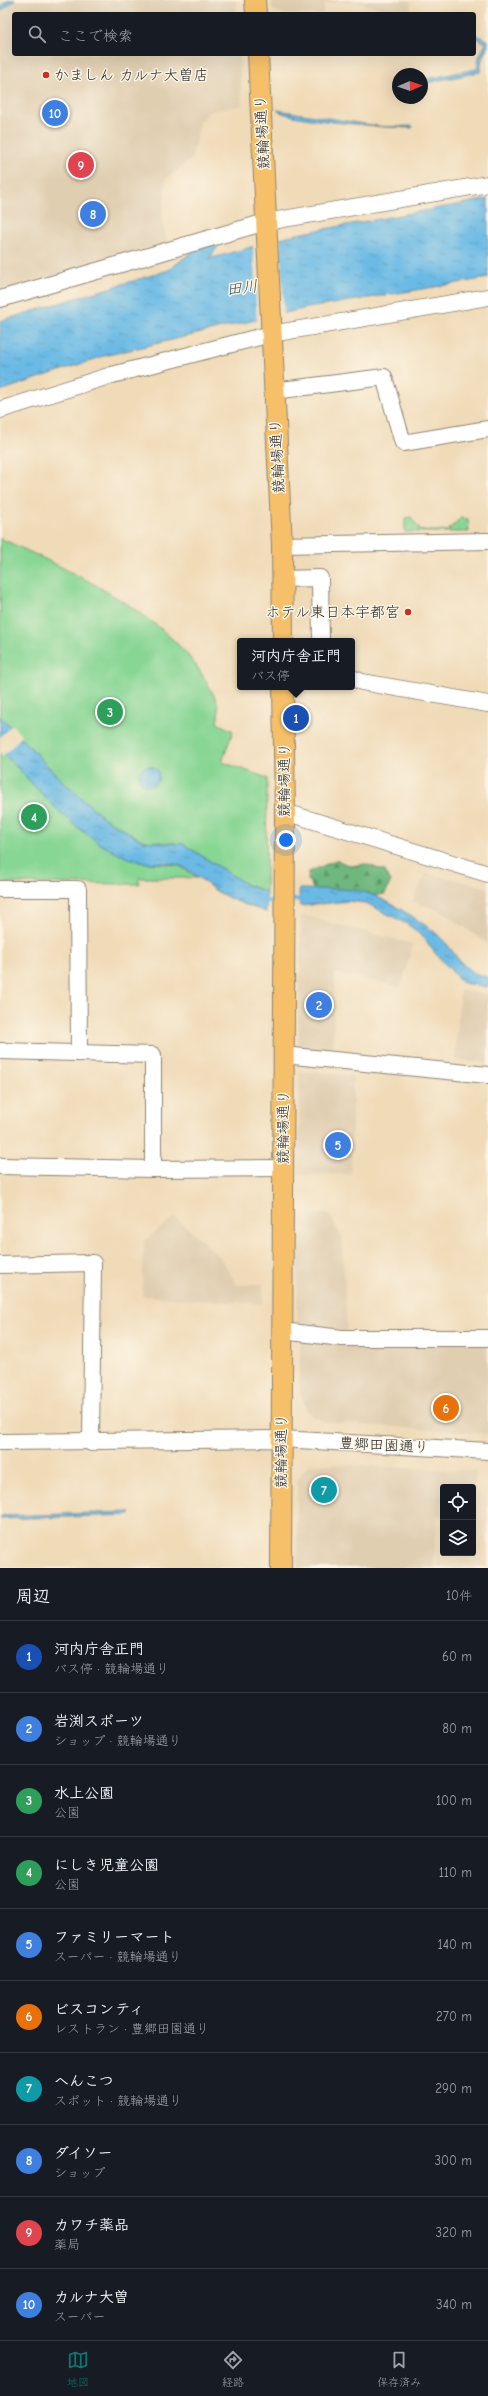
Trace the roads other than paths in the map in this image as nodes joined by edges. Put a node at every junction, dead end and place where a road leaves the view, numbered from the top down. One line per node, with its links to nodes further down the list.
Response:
1 (255, 0): 2 (main road)
2 (256, 12)
3 (258, 56): 5 (main road, 競輪場通り)
4 (488, 184): 5 (street)
5 (266, 228): 7 (street); 8 (main road, 競輪場通り)
6 (488, 297): 8 (street)
7 (0, 299)
8 (271, 327): 9 (main road, 競輪場通り); 10 (street)
9 (274, 391): 11 (street); 13 (main road, 競輪場通り)
10 (0, 410)
11 (488, 429)
12 (488, 541): 13 (street)
13 (282, 546): 14 (main road, 競輪場通り)
14 (282, 579): 15 (main road, 競輪場通り); 16 (street)
15 (283, 638)
16 (321, 638)
17 (355, 679): 19 (street)
18 (283, 690): 20 (main road, 競輪場通り)
19 (488, 704)
20 (285, 812): 21 (street); 25 (main road, 競輪場通り)
21 (488, 874)
22 (0, 888): 24 (street)
23 (0, 1051): 24 (street)
24 (80, 1052): 29 (street)
25 (283, 1055): 26 (street); 28 (main road, 競輪場通り)
26 (488, 1075)
27 (0, 1166): 29 (street)
28 (283, 1168): 29 (street); 31 (main road, 競輪場通り)
29 (154, 1169)
30 (0, 1265): 35 (street)
31 (282, 1331): 32 (street); 33 (main road, 競輪場通り)
32 (488, 1338)
33 (281, 1439): 35 (street, 豊郷田園通り); 36 (street, 豊郷田園通り); 37 (main road, 競輪場通り)
34 (0, 1442): 35 (street, 豊郷田園通り)
35 (91, 1443)
36 (488, 1451)
37 (281, 1568)

